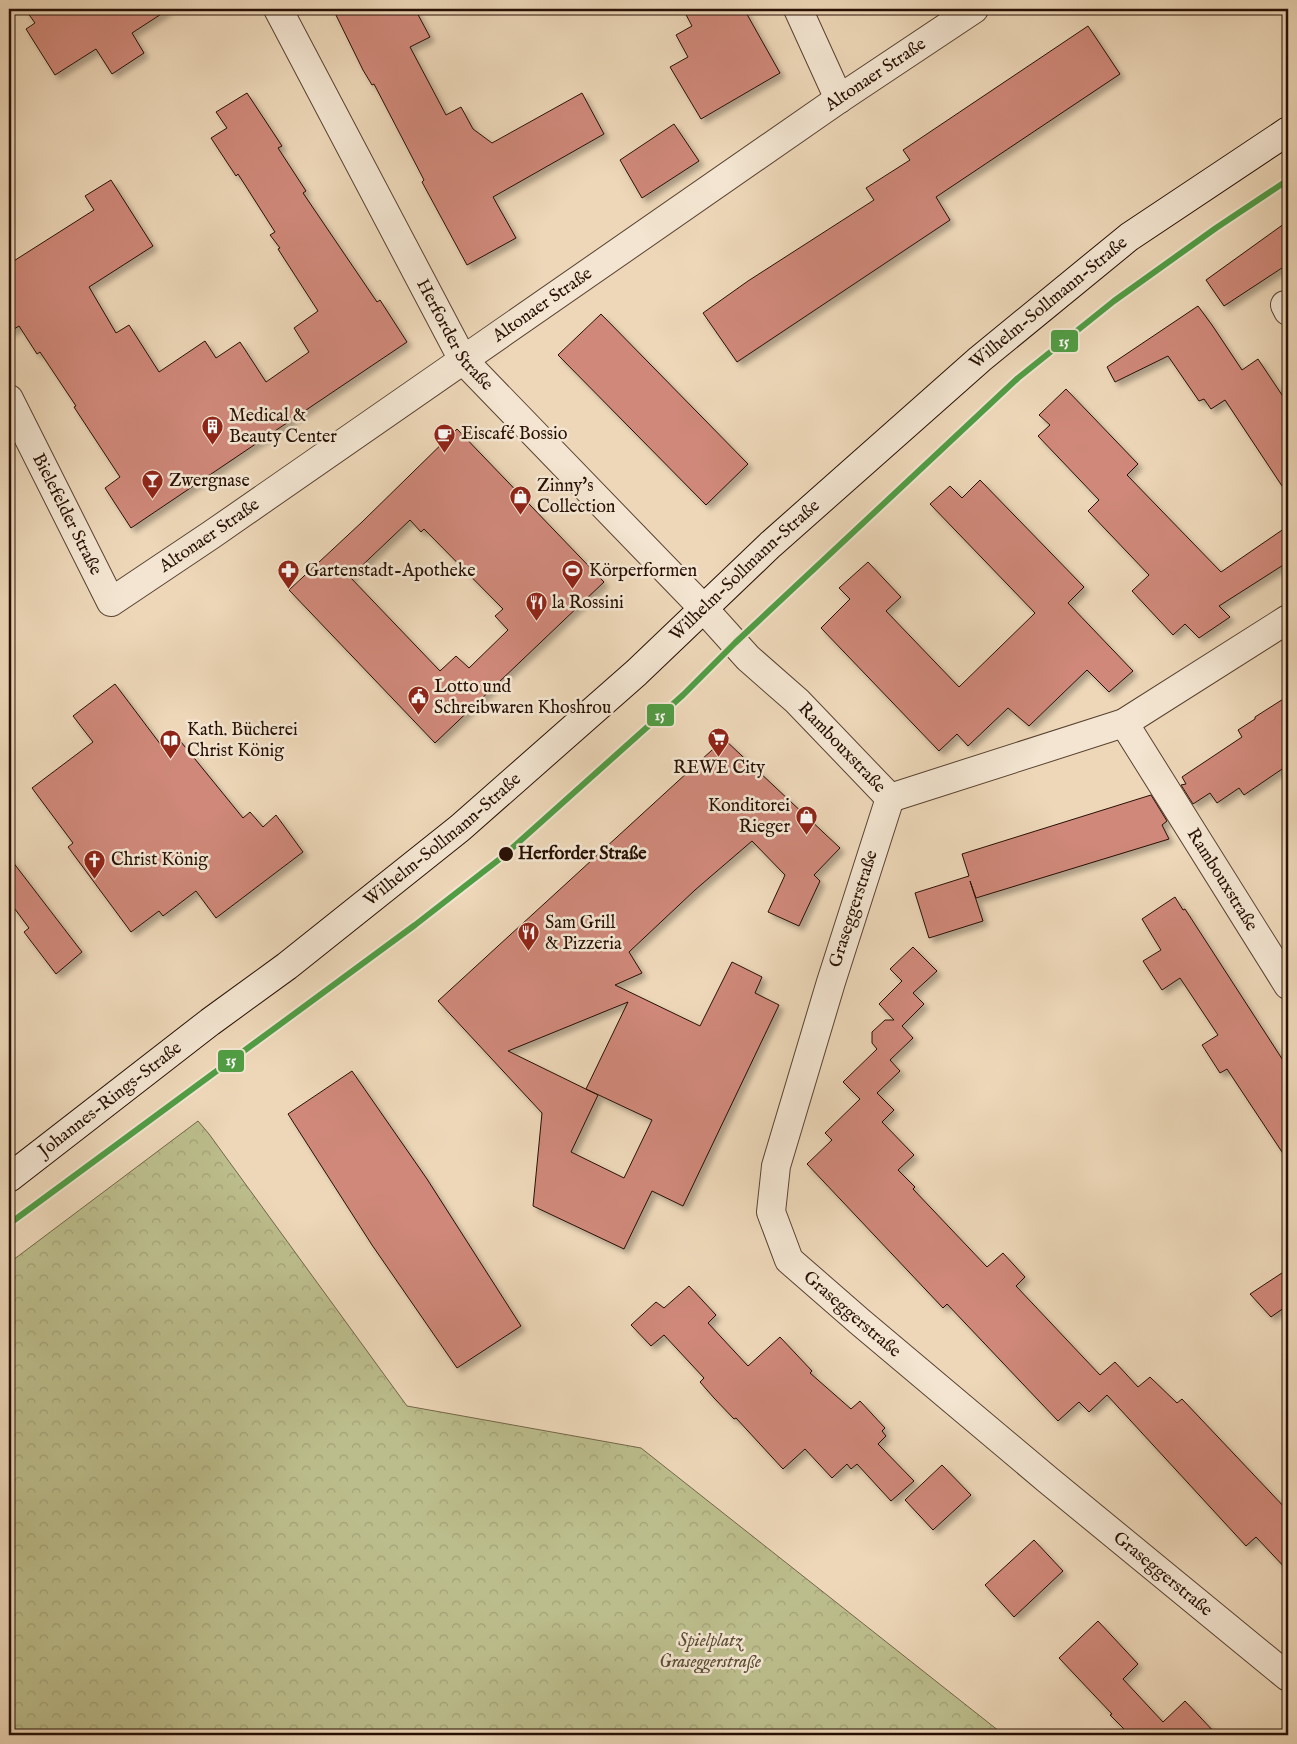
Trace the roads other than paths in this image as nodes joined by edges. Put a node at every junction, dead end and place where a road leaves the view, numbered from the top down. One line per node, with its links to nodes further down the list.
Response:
1 (278, 9): 6 (street, Herforder Straße)
2 (798, 9): 4 (street)
3 (974, 9): 4 (street, Altonaer Straße)
4 (839, 98): 6 (street, Altonaer Straße)
5 (1288, 131): 9 (street, Wilhelm-Sollmann-Straße)
6 (463, 360): 8 (street, Altonaer Straße); 9 (street, Herforder Straße)
7 (9, 399): 8 (street, Bielefelder Straße)
8 (111, 602)
9 (704, 609): 12 (street, Rambouxstraße); 14 (street, Wilhelm-Sollmann-Straße)
10 (1288, 619): 11 (street, Rambouxstraße)
11 (1124, 724): 12 (street, Rambouxstraße); 13 (street, Rambouxstraße)
12 (890, 798): 16 (street, Graseggerstraße)
13 (1288, 985)
14 (210, 1022): 15 (street, Johannes-Rings-Straße)
15 (9, 1178)
16 (1288, 1677)

